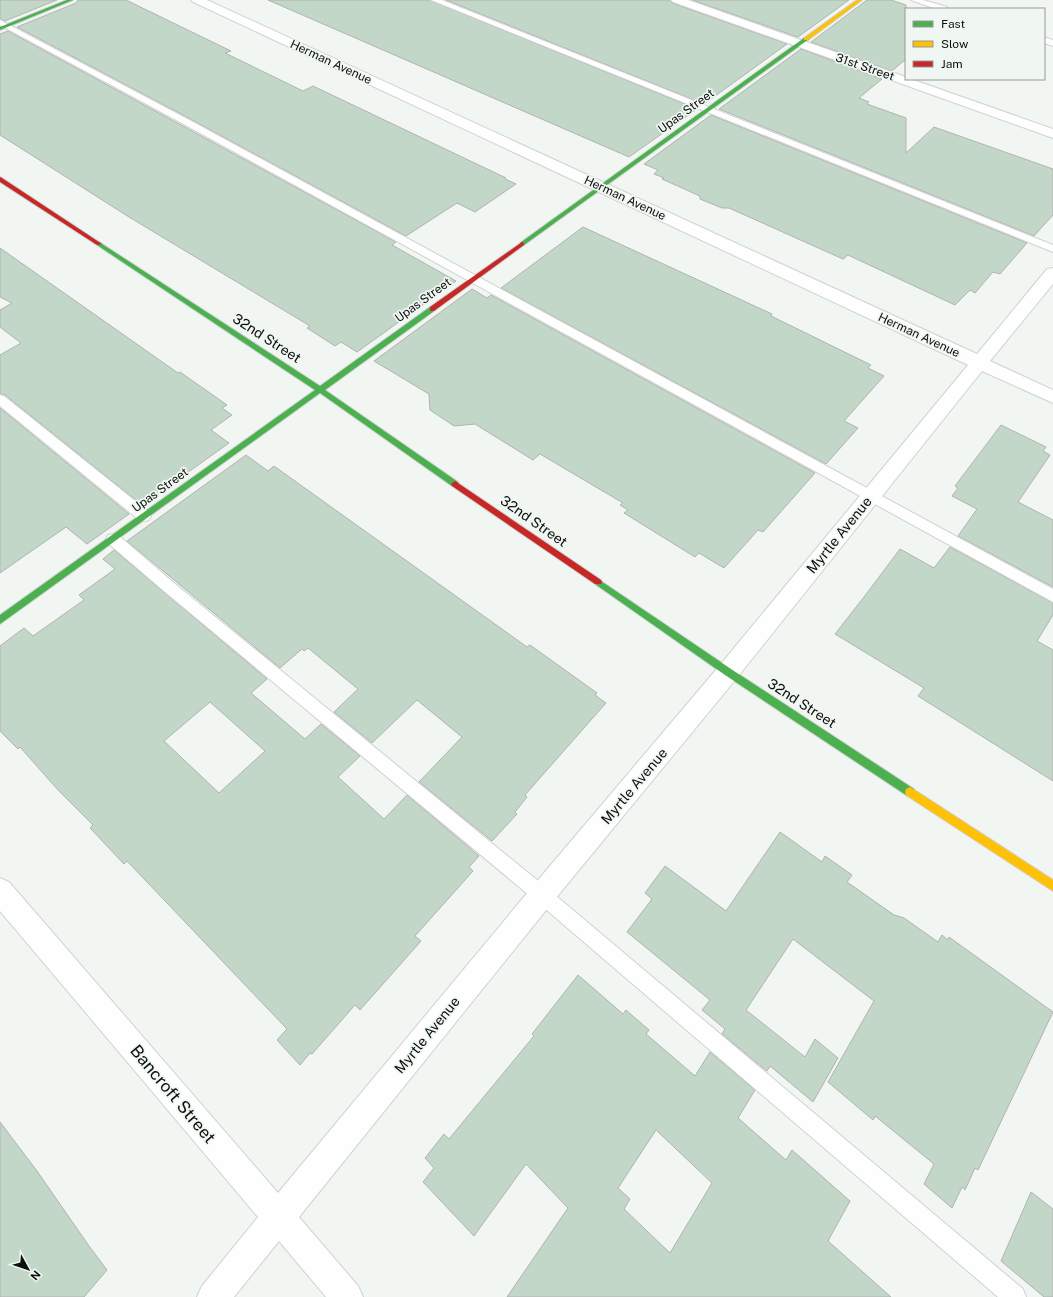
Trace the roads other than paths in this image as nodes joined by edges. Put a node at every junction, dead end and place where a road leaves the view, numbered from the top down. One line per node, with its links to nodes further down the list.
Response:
1 (71, 0): 8 (street)
2 (197, 0): 13 (street, Herman Avenue)
3 (435, 0): 10 (lane)
4 (677, 0): 9 (street, 31st Street)
5 (860, 0): 9 (street, Upas Street)
6 (915, 0): 7 (lane)
7 (941, 8)
8 (2, 26): 16 (lane)
9 (800, 44): 10 (street, Upas Street); 11 (street, 31st Street)
10 (708, 110): 13 (street, Upas Street); 14 (lane)
11 (1053, 134)
12 (0, 180): 18 (street, 32nd Street)
13 (601, 187): 16 (street, Upas Street); 17 (street, Herman Avenue)
14 (1053, 249)
15 (1053, 273): 17 (street, Myrtle Avenue)
16 (473, 279): 18 (street, Upas Street); 21 (lane)
17 (979, 363): 19 (street, Herman Avenue); 21 (street, Myrtle Avenue)
18 (320, 390): 22 (street, Upas Street); 26 (street, 32nd Street)
19 (1053, 397)
20 (0, 399): 22 (lane)
21 (869, 497): 24 (lane); 26 (street, Myrtle Avenue)
22 (144, 516): 23 (street, Upas Street)
23 (113, 539): 25 (street, Upas Street); 29 (lane)
24 (1053, 596)
25 (0, 620)
26 (728, 672): 27 (street, 32nd Street); 29 (street, Myrtle Avenue)
27 (1053, 886)
28 (0, 891): 30 (street, Bancroft Street)
29 (542, 895): 30 (street, Myrtle Avenue); 33 (lane)
30 (279, 1218): 31 (street, Myrtle Avenue); 32 (street, Bancroft Street)
31 (213, 1297)
32 (347, 1297)
33 (1015, 1297)

